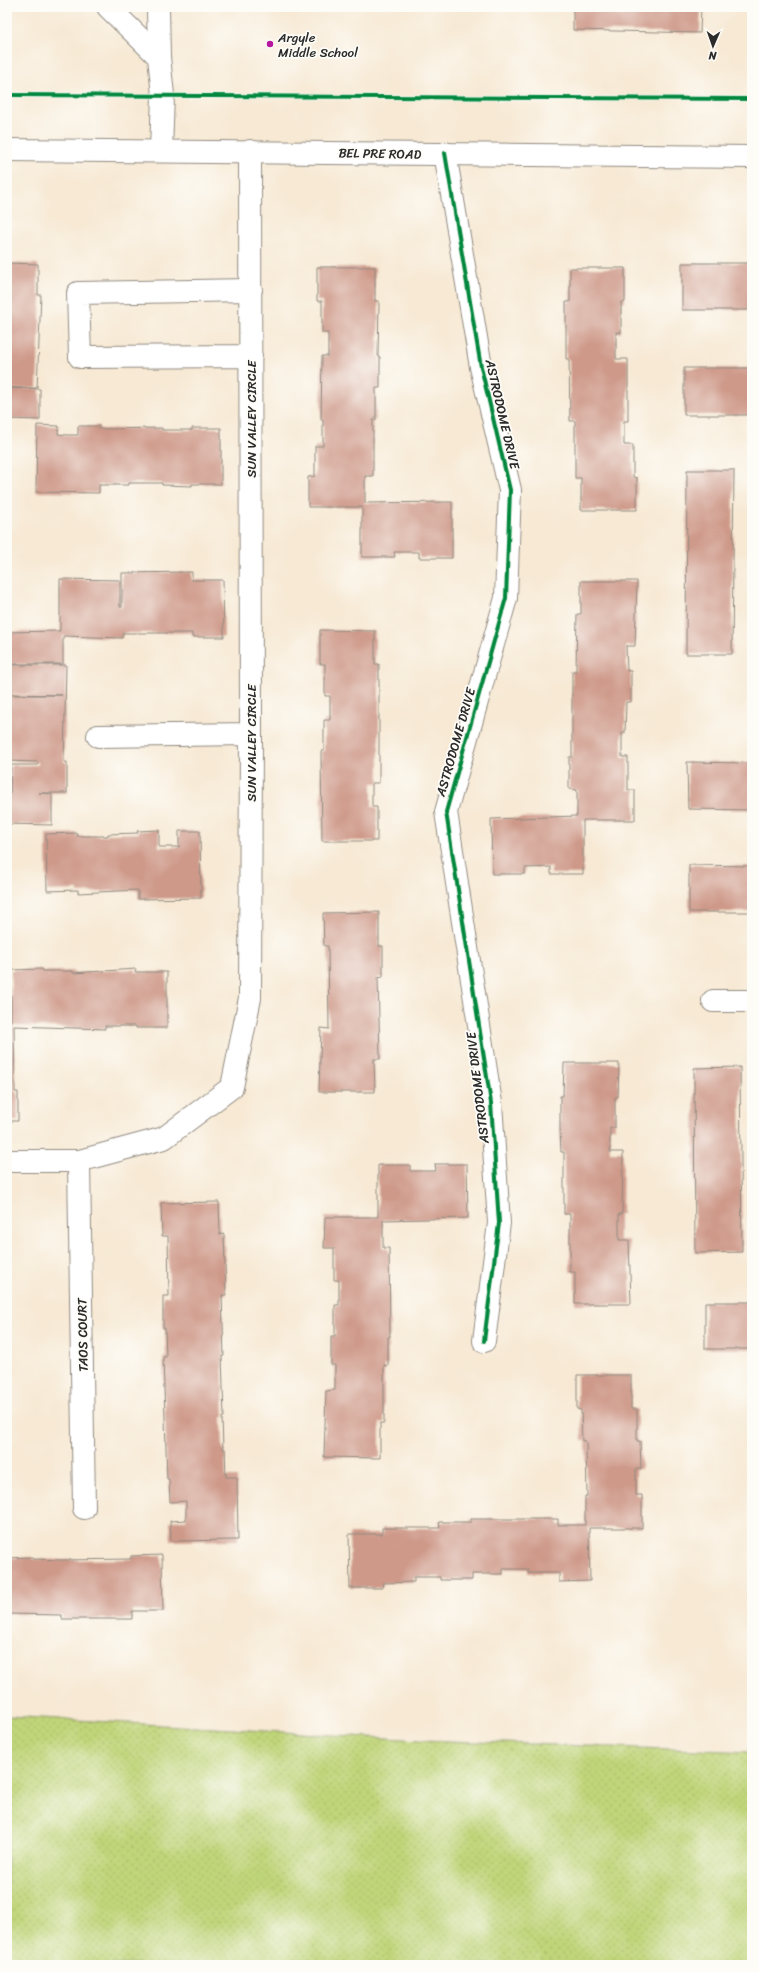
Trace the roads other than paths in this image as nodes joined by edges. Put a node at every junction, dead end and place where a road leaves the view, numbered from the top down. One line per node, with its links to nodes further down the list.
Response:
1 (108, 7): 3 (street)
2 (158, 7): 3 (street)
3 (159, 57): 5 (street)
4 (7, 150): 5 (street, BEL PRE ROAD)
5 (161, 150): 6 (street, BEL PRE ROAD)
6 (250, 151): 7 (street, BEL PRE ROAD); 9 (street, SUN VALLEY CIRCLE)
7 (445, 153): 8 (street, BEL PRE ROAD); 17 (street, ASTRODOME DRIVE)
8 (752, 157)
9 (251, 290): 10 (street, SUN VALLEY CIRCLE); 10 (street)
10 (251, 356): 11 (street, SUN VALLEY CIRCLE)
11 (251, 734): 12 (street); 16 (street, SUN VALLEY CIRCLE)
12 (98, 736)
13 (752, 1000): 14 (street)
14 (712, 1001)
15 (7, 1161): 16 (street, SUN VALLEY CIRCLE)
16 (79, 1161): 18 (street, TAOS COURT)
17 (484, 1341)
18 (84, 1508)

